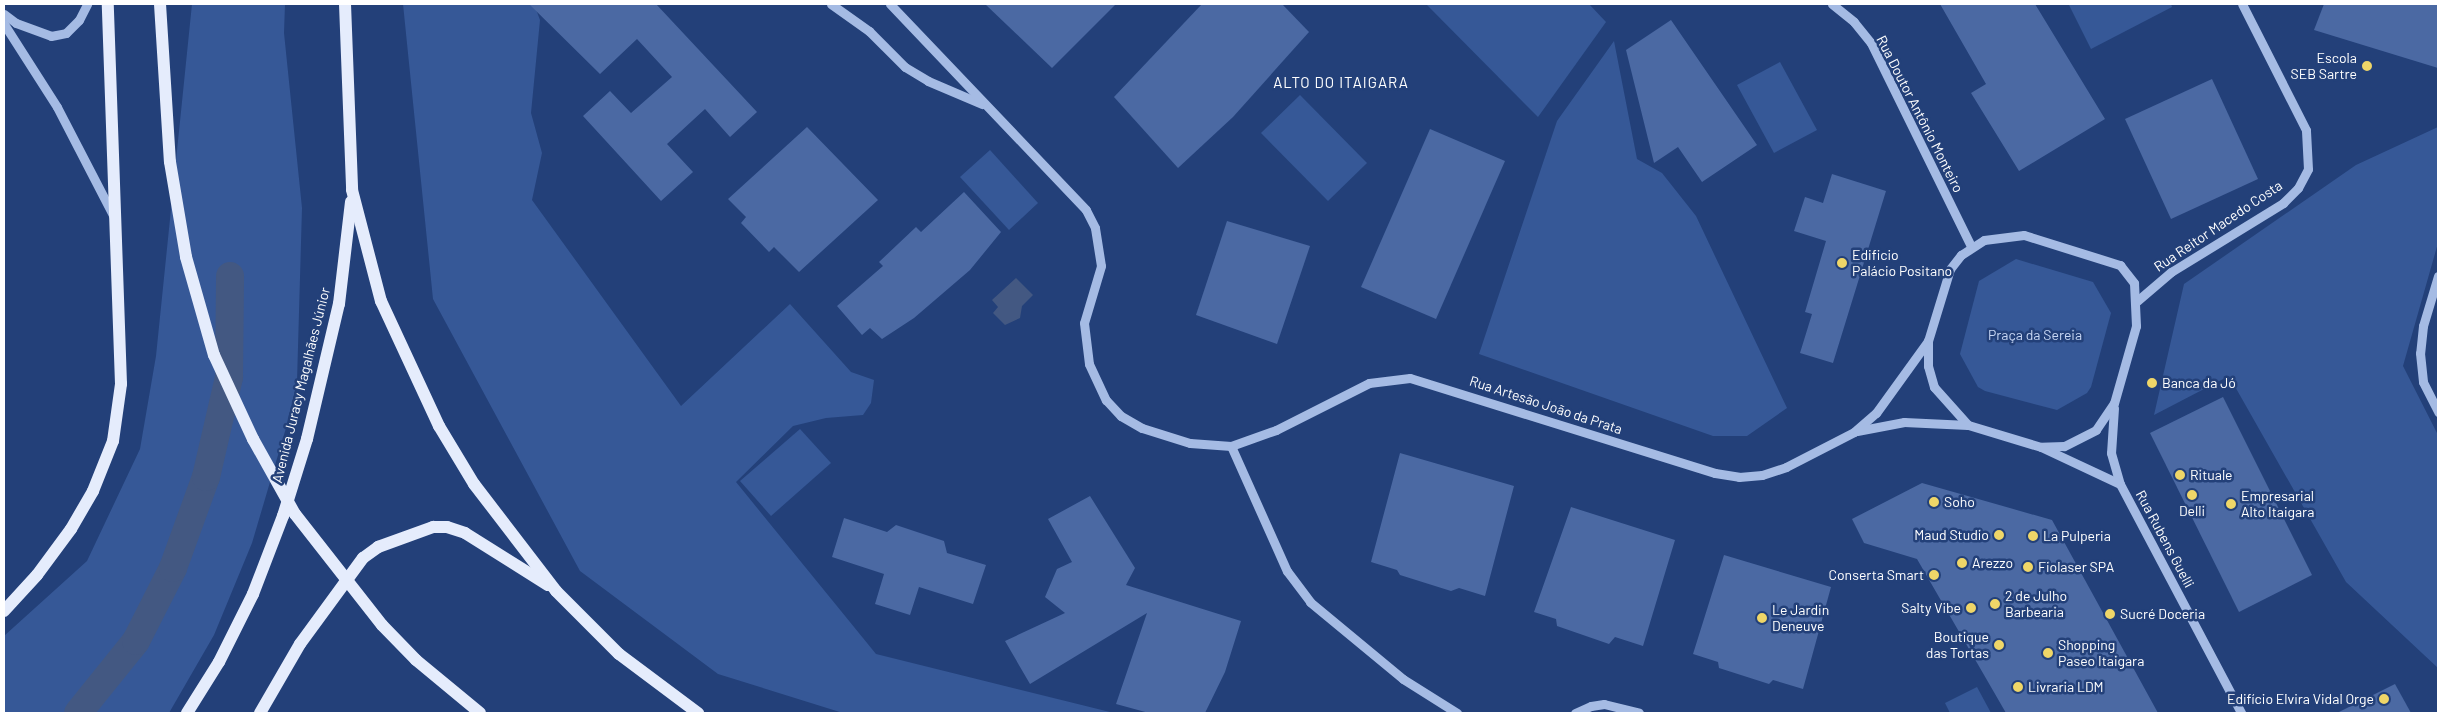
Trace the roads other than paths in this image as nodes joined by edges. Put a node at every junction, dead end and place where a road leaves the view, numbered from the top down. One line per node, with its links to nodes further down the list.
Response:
1 (88, 4): 9 (street)
2 (108, 4): 13 (main road)
3 (160, 4): 29 (main road, bridge)
4 (345, 4): 12 (main road)
5 (830, 4): 11 (street)
6 (890, 4): 11 (street)
7 (1832, 4): 14 (street, Rua Doutor Antônio Monteiro)
8 (2242, 4): 16 (street, Rua Reitor Macedo Costa)
9 (4, 14)
10 (4, 24): 13 (street)
11 (987, 106): 22 (street)
12 (352, 190): 25 (main road); 27 (main road, Avenida Juracy Magalhães Júnior)
13 (115, 219): 26 (main road)
14 (1971, 246): 16 (street); 17 (street)
15 (2438, 276): 19 (street)
16 (2137, 301): 18 (street)
17 (1928, 341): 20 (street); 21 (street, Rua Artesão João da Prata)
18 (2114, 403): 23 (street); 24 (street, Rua Rubens Guelli)
19 (2438, 412)
20 (1968, 425): 21 (street, Rua Artesão João da Prata); 23 (street, Rua Artesão João da Prata)
21 (1854, 432): 22 (street, Rua Artesão João da Prata)
22 (1231, 446): 31 (street)
23 (2041, 447): 24 (street, Rua Rubens Guelli)
24 (2120, 484): 34 (street, Rua Rubens Guelli)
25 (556, 591): 28 (main road); 30 (main road)
26 (5, 610)
27 (187, 713)
28 (260, 713)
29 (480, 713)
30 (698, 713)
31 (1458, 713)
32 (1575, 713): 33 (street)
33 (1639, 713)
34 (2241, 713)

